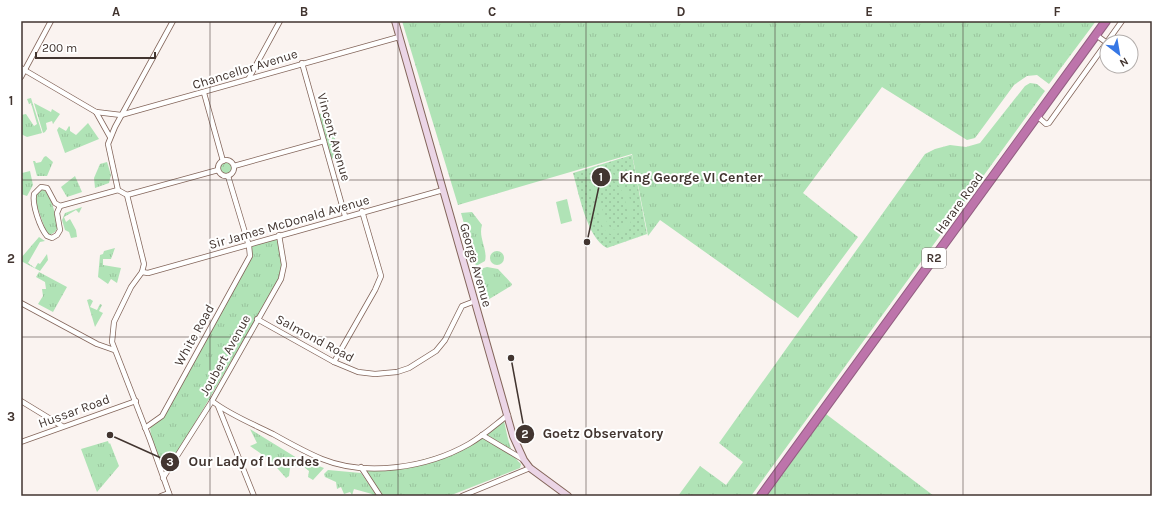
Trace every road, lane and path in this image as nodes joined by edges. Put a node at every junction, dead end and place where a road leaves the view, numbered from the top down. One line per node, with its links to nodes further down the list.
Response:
1 (51, 21): 13 (street)
2 (173, 21): 18 (street)
3 (280, 21): 15 (street)
4 (395, 21): 9 (main road, George Avenue)
5 (1106, 21): 8 (highway, Harare Road / R2)
6 (1122, 21): 7 (street)
7 (1113, 34)
8 (1096, 35): 10 (street); 19 (highway, Harare Road / R2)
9 (399, 37): 12 (street, Chancellor Avenue); 27 (main road, George Avenue)
10 (1099, 37)
11 (1099, 53): 19 (street)
12 (302, 63): 15 (street, Chancellor Avenue); 21 (street, Vincent Avenue)
13 (23, 69): 14 (street); 17 (street)
14 (21, 77)
15 (249, 78): 16 (street, Chancellor Avenue)
16 (204, 93): 18 (street, Chancellor Avenue); 22 (street)
17 (96, 112): 18 (street, Chancellor Avenue); 20 (street)
18 (121, 115): 20 (street)
19 (1037, 116): 59 (highway, Harare Road / R2)
20 (110, 138): 26 (street)
21 (324, 141): 23 (street); 31 (street, Vincent Avenue)
22 (223, 161): 23 (street); 24 (street)
23 (234, 166): 25 (street)
24 (218, 170): 25 (street); 28 (street)
25 (228, 176): 33 (street)
26 (118, 190): 28 (street); 29 (street)
27 (443, 190): 30 (street, Sir James McDonald Avenue); 35 (main road, George Avenue)
28 (127, 195): 34 (street)
29 (60, 206): 29 (street)
30 (362, 212): 31 (street, Sir James McDonald Avenue); 39 (street)
31 (345, 216): 32 (street, Sir James McDonald Avenue)
32 (279, 235): 33 (street, Sir James McDonald Avenue); 37 (street, Joubert Avenue)
33 (249, 246): 34 (street, Sir James McDonald Avenue); 46 (street, White Road)
34 (142, 272): 38 (street)
35 (475, 301): 39 (street, Salmond Road); 44 (main road, George Avenue)
36 (21, 303): 38 (street)
37 (257, 319): 39 (street, Salmond Road); 42 (street, Joubert Avenue)
38 (114, 350): 41 (street)
39 (334, 362)
40 (21, 401): 45 (street)
41 (136, 401): 45 (street, Hussar Road); 46 (street)
42 (212, 401): 43 (street); 52 (street, Joubert Avenue)
43 (218, 406): 50 (street); 55 (street)
44 (508, 415): 47 (street); 49 (main road, George Avenue)
45 (62, 426): 48 (street, Hussar Road)
46 (145, 428): 52 (street)
47 (482, 435): 49 (street); 50 (street)
48 (21, 442)
49 (524, 460): 51 (main road, George Avenue)
50 (361, 467): 56 (street)
51 (530, 468): 57 (street); 58 (main road, George Avenue)
52 (163, 478): 53 (street)
53 (169, 494): 54 (street)
54 (160, 496)
55 (254, 496)
56 (380, 496)
57 (462, 496)
58 (568, 496)
59 (761, 496)

